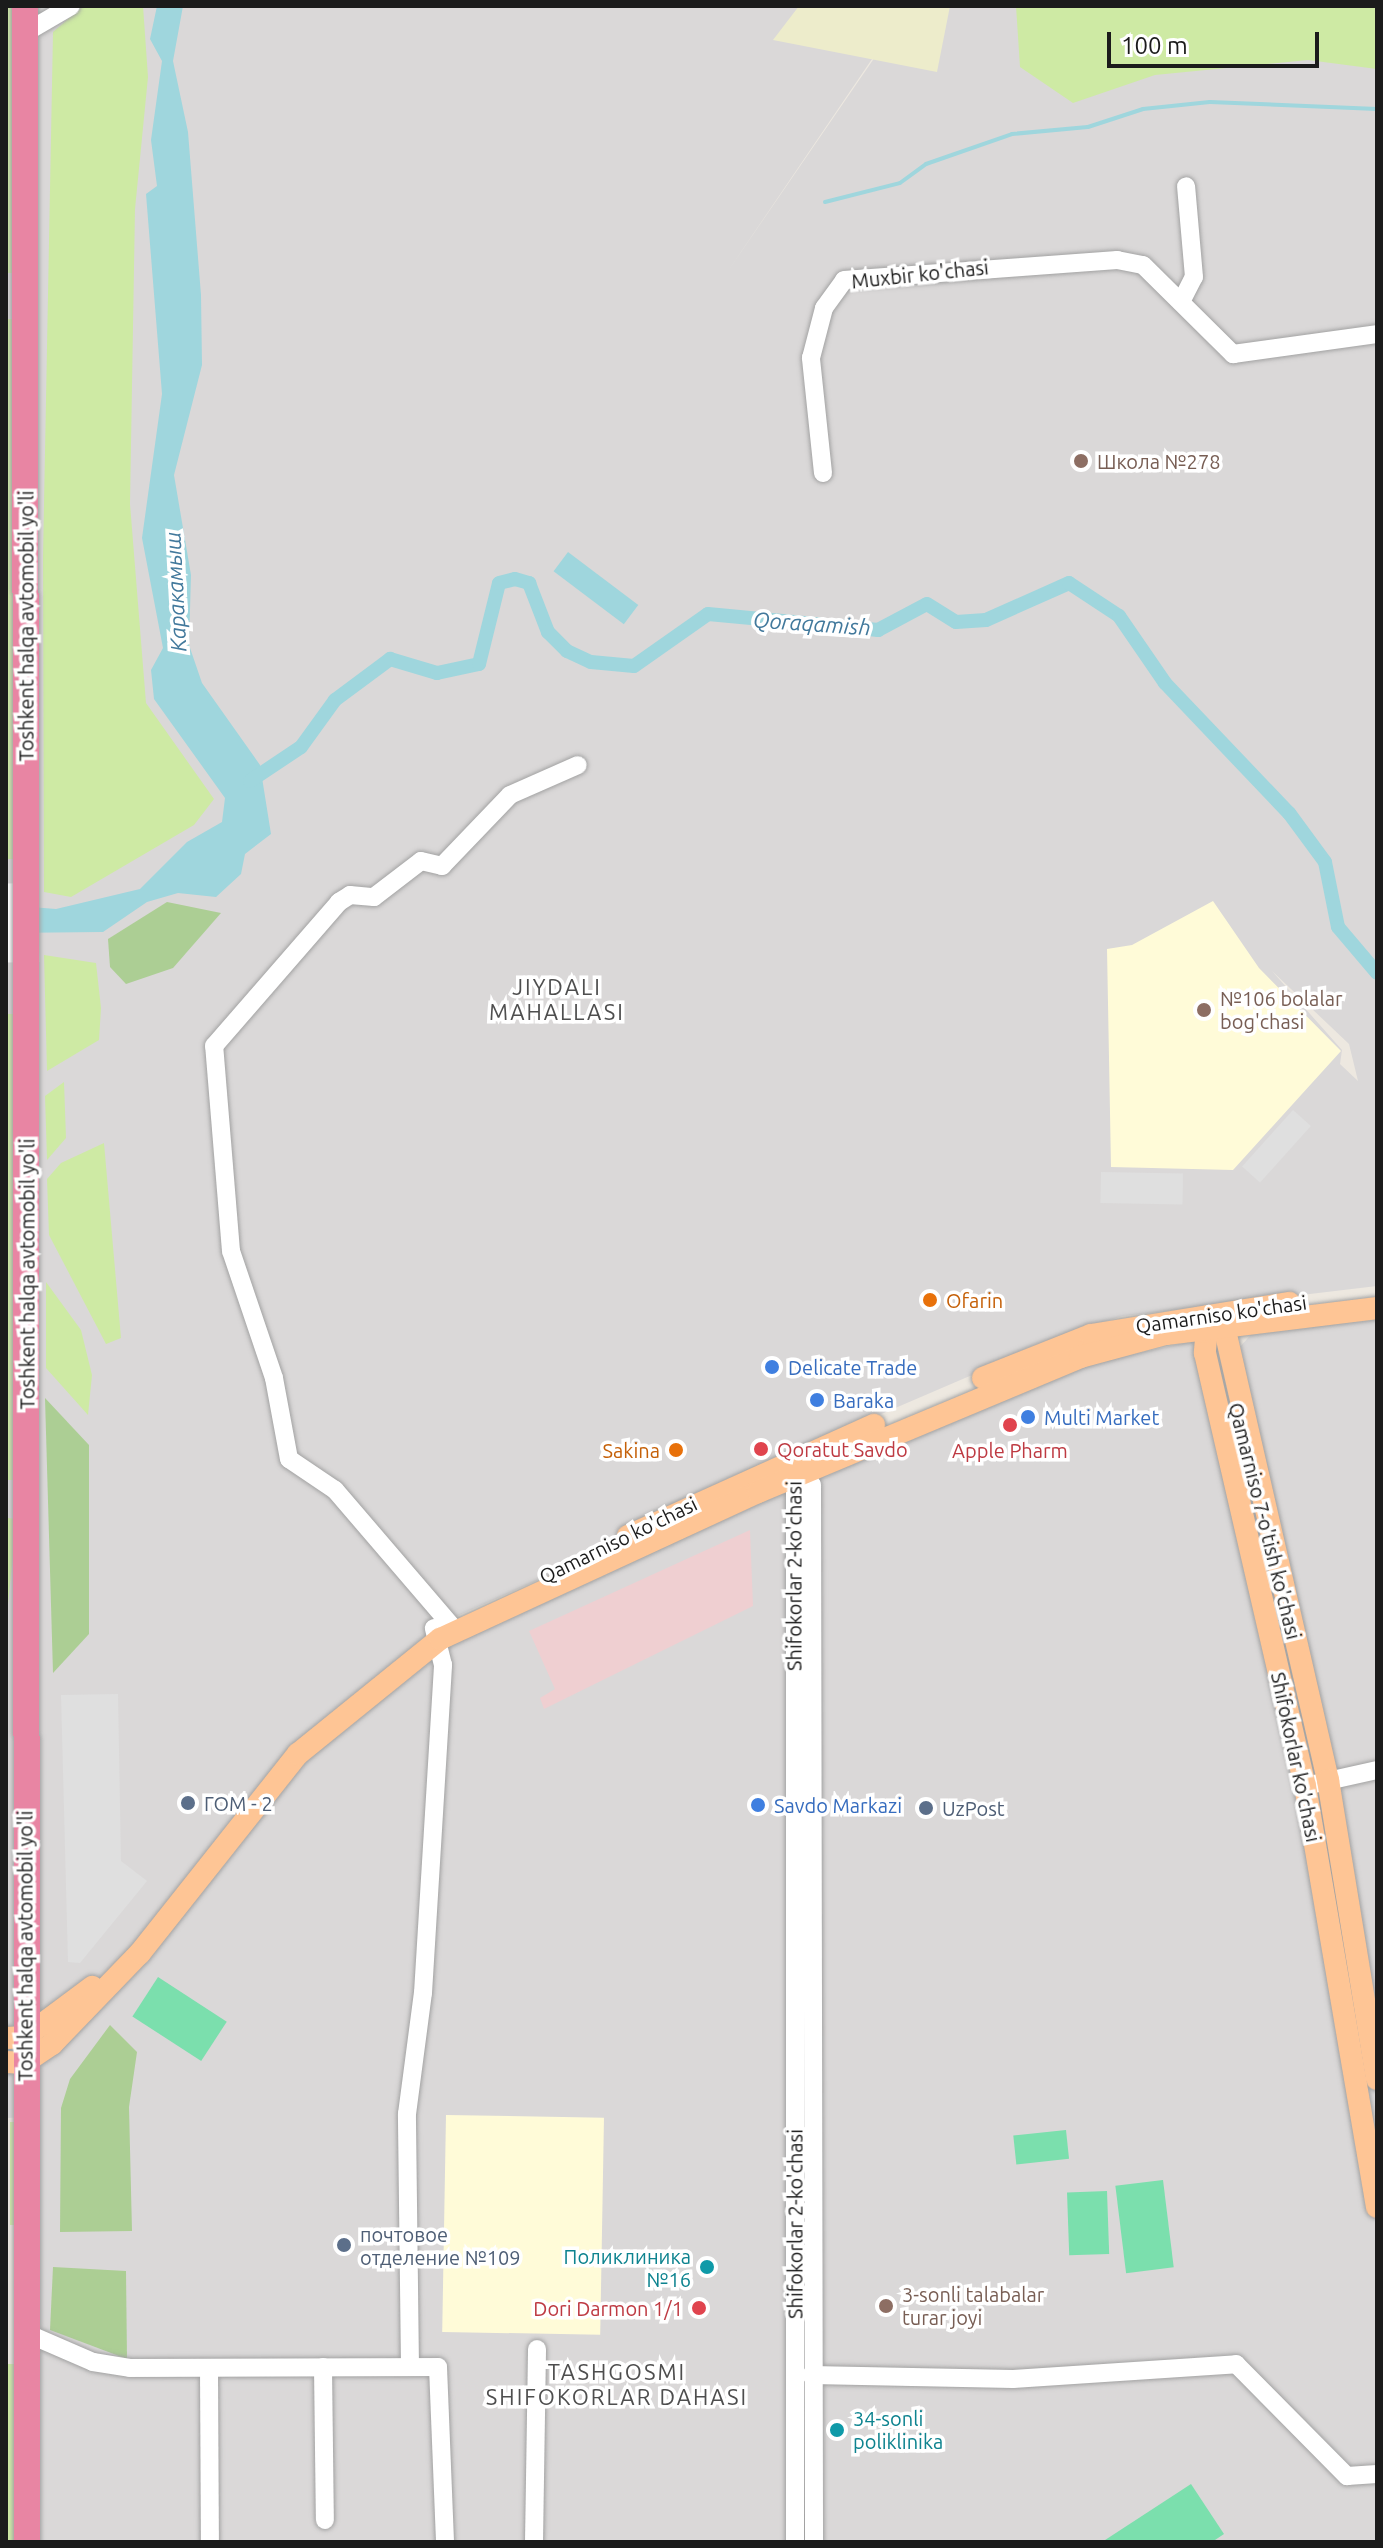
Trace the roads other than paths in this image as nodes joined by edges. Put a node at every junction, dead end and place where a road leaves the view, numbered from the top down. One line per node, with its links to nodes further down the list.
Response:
1 (25, 6): 3 (highway, Toshkent halqa avtomobil yo'li)
2 (71, 6): 3 (street)
3 (25, 33): 5 (highway, Toshkent halqa avtomobil yo'li)
4 (1186, 186): 6 (street)
5 (16, 292): 14 (highway, Toshkent halqa avtomobil yo'li)
6 (1181, 302): 7 (street, Muxbir ko'chasi); 8 (street, Muxbir ko'chasi)
7 (1377, 334)
8 (823, 473)
9 (578, 765): 15 (street)
10 (1377, 1293): 12 (main road, Qamarniso ko'chasi)
11 (1377, 1308): 12 (main road, Qamarniso ko'chasi)
12 (1212, 1322): 13 (main road, Qamarniso ko'chasi); 17 (main road, Qamarniso 7-o'tish ko'chasi); 18 (main road, Shifokorlar ko'chasi)
13 (799, 1470): 15 (main road, Qamarniso ko'chasi); 28 (street, Shifokorlar 2-ko'chasi); 35 (street, Shifokorlar 2-ko'chasi)
14 (16, 1502): 19 (highway, Toshkent halqa avtomobil yo'li)
15 (444, 1629): 19 (main road, Qamarniso ko'chasi); 26 (street)
16 (1377, 1770): 17 (street)
17 (1328, 1780): 18 (street); 20 (main road, Shifokorlar ko'chasi)
18 (1305, 1786): 21 (main road, Shifokorlar ko'chasi)
19 (15, 2050): 22 (highway, Toshkent halqa avtomobil yo'li)
20 (1377, 2079)
21 (1377, 2207)
22 (16, 2241): 23 (highway, Toshkent halqa avtomobil yo'li)
23 (16, 2333): 27 (street); 31 (highway, Toshkent halqa avtomobil yo'li)
24 (537, 2349): 34 (street)
25 (323, 2367): 26 (street); 27 (street); 30 (street)
26 (410, 2367): 33 (street)
27 (209, 2368): 32 (street)
28 (811, 2375): 29 (street); 36 (street, Shifokorlar 2-ko'chasi)
29 (1377, 2474)
30 (325, 2520)
31 (27, 2542)
32 (210, 2542)
33 (445, 2542)
34 (534, 2542)
35 (795, 2542)
36 (814, 2542)

